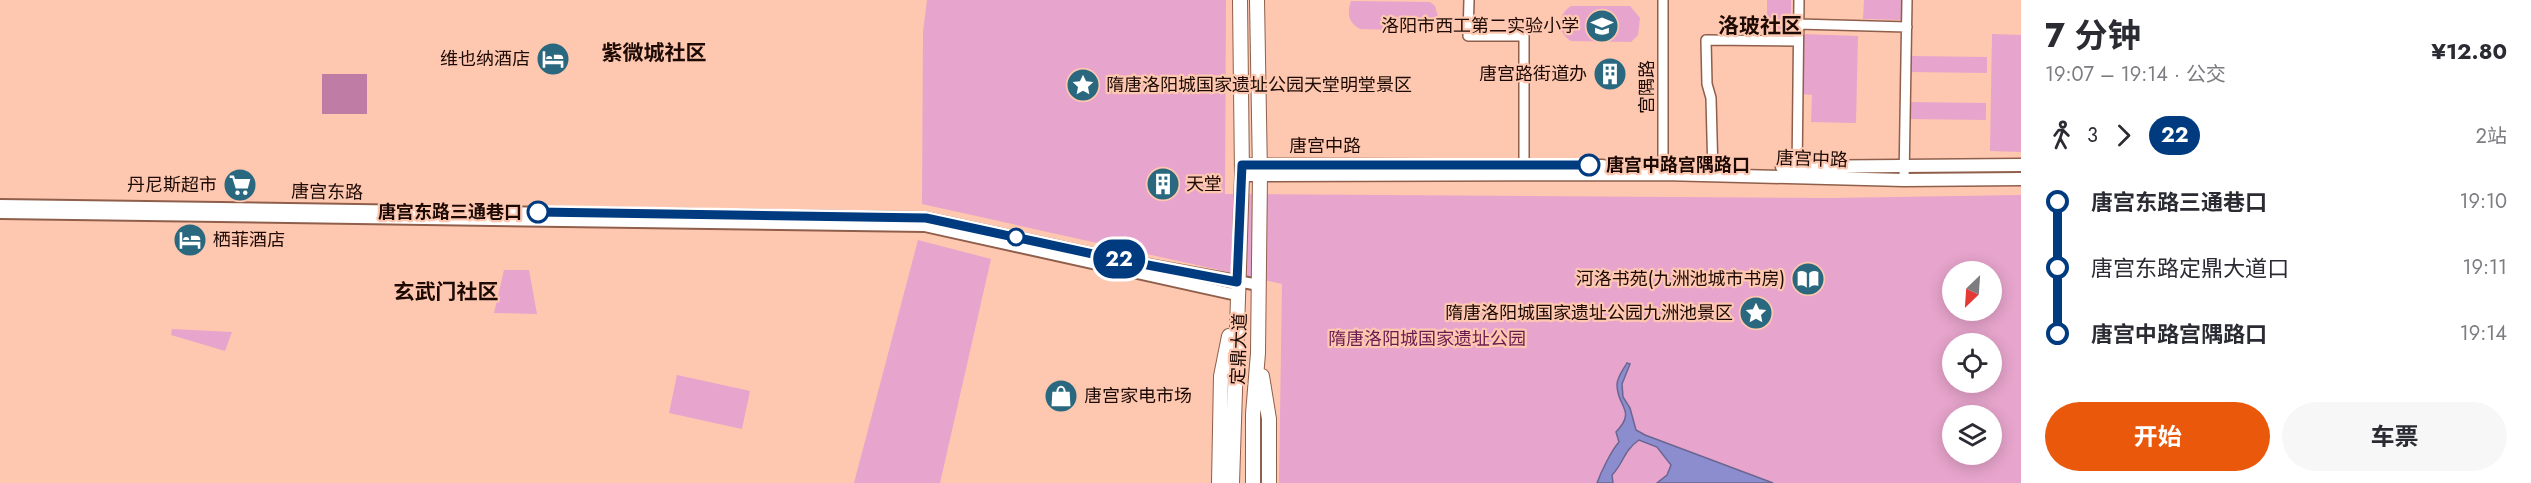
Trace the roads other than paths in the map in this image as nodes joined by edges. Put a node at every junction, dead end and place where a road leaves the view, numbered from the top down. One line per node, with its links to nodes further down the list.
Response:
1 (1240, 0): 13 (main road, 定鼎大道)
2 (1257, 0): 12 (main road, 定鼎大道)
3 (1468, 0): 10 (street)
4 (1663, 0): 14 (street, 宫隅路)
5 (1799, 0): 7 (street)
6 (1908, 0): 8 (street)
7 (1798, 24): 8 (street); 9 (street)
8 (1907, 27): 17 (street)
9 (1798, 41): 15 (street); 16 (street)
10 (1524, 165): 12 (main road, 唐宫中路); 14 (main road, 唐宫中路)
11 (2021, 165): 17 (main road, 唐宫中路)
12 (1260, 169): 13 (main road, 唐宫中路); 14 (main road, 唐宫中路); 21 (main road, 定鼎大道)
13 (1242, 170): 22 (main road, 定鼎大道)
14 (1663, 170): 15 (main road, 唐宫中路)
15 (1713, 170): 16 (main road, 唐宫中路)
16 (1797, 171): 17 (main road, 唐宫中路)
17 (1904, 174): 18 (main road, 唐宫中路)
18 (2021, 178)
19 (0, 205): 22 (street, 唐宫东路)
20 (0, 213): 22 (street, 唐宫东路)
21 (1259, 285): 22 (street, 唐宫东路); 23 (main road, 定鼎大道)
22 (1237, 289): 26 (main road, 定鼎大道)
23 (1258, 353): 24 (main road); 25 (main road, 定鼎大道)
24 (1268, 410): 25 (main road); 30 (main road)
25 (1254, 414): 29 (main road, 定鼎大道)
26 (1227, 415): 27 (main road); 28 (main road, 定鼎大道)
27 (1219, 483)
28 (1232, 483)
29 (1253, 483)
30 (1269, 483)

